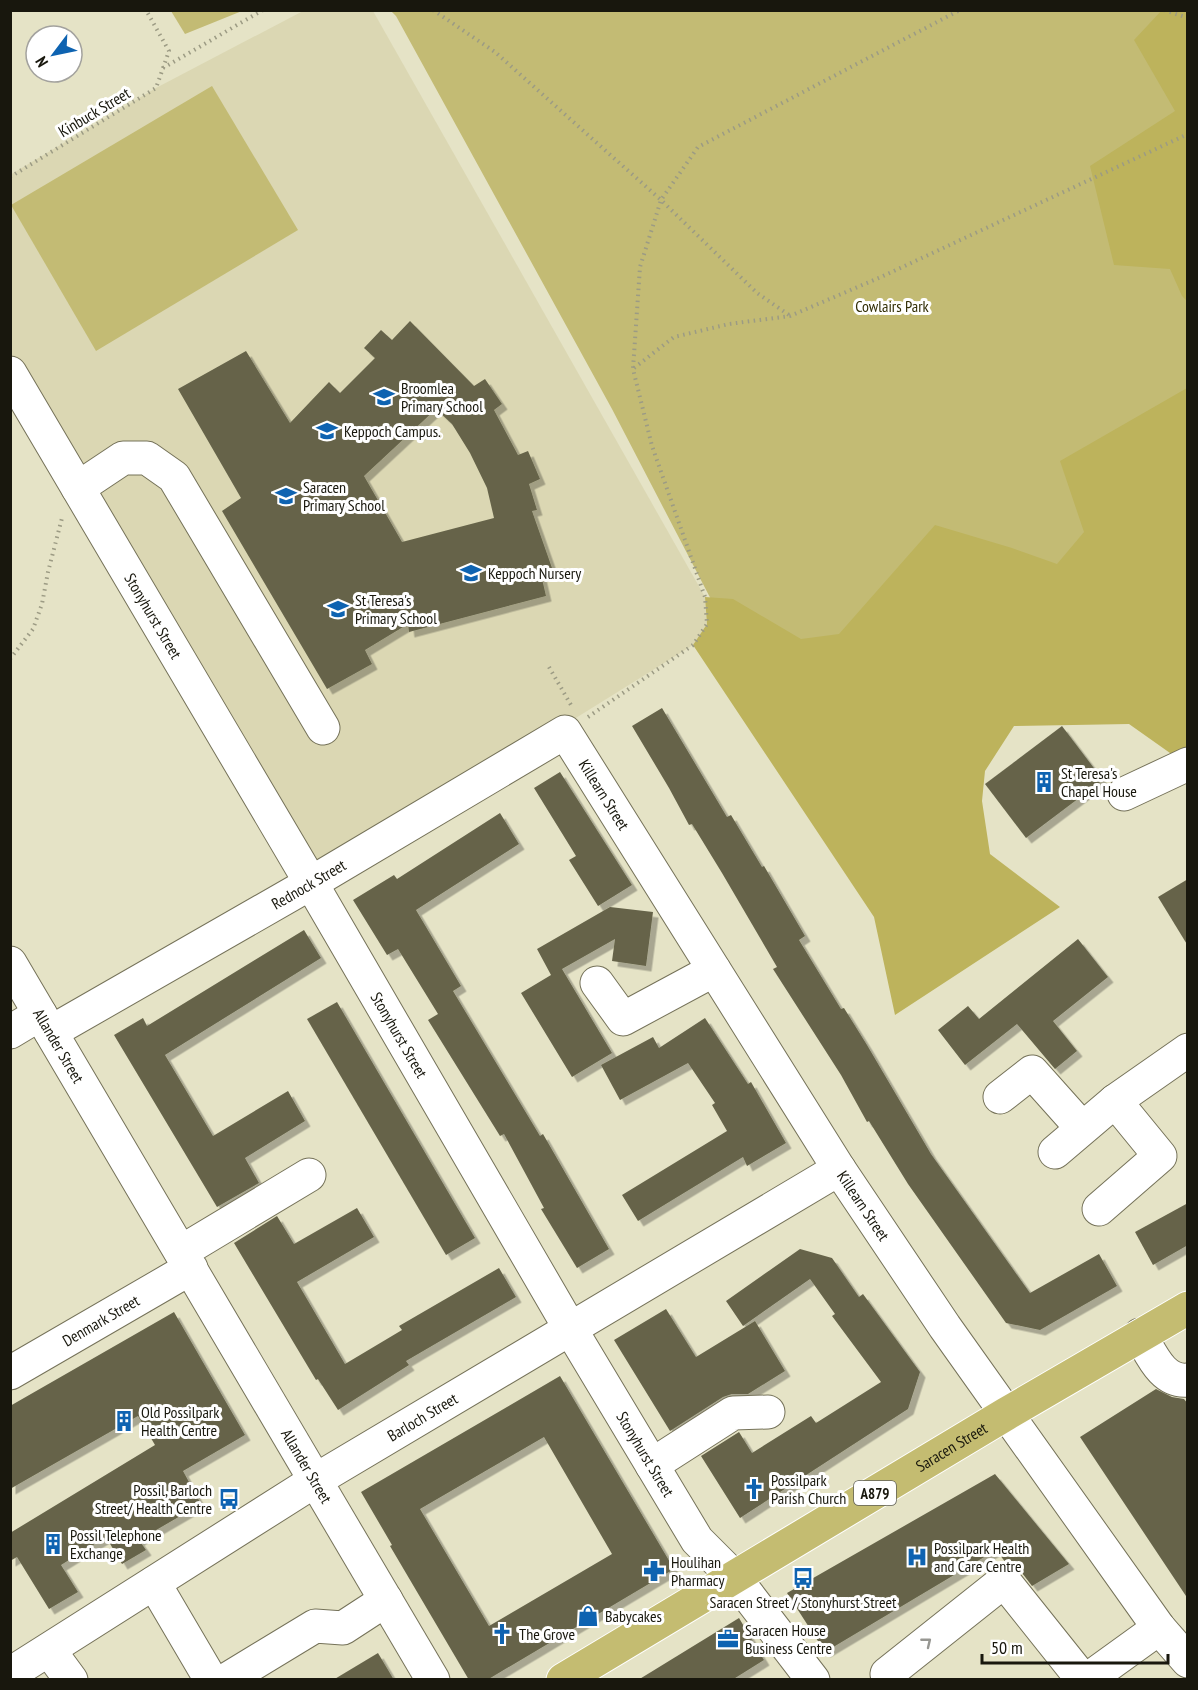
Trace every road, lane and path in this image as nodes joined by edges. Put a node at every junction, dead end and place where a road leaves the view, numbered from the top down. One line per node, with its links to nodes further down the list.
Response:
1 (146, 10): 7 (path, Kinbuck Street)
2 (263, 10): 7 (path)
3 (433, 10): 10 (path)
4 (960, 10): 10 (path)
5 (1164, 10): 6 (path)
6 (1188, 18)
7 (163, 68): 9 (path, Kinbuck Street)
8 (1188, 134): 11 (path)
9 (10, 177)
10 (661, 200): 11 (path); 12 (path)
11 (790, 316): 12 (path)
12 (633, 369): 17 (path)
13 (10, 373): 14 (street, Stonyhurst Street)
14 (78, 488): 15 (path); 18 (street); 21 (street, Stonyhurst Street)
15 (10, 659)
16 (549, 667): 17 (path)
17 (573, 727): 21 (street, Rednock Street); 23 (street, Killearn Street)
18 (323, 728)
19 (1188, 764): 20 (street)
20 (1124, 794)
21 (311, 883): 25 (street, Rednock Street); 37 (street, Stonyhurst Street)
22 (10, 963): 25 (street, Allander Street)
23 (714, 970): 24 (street); 32 (street, Killearn Street)
24 (597, 983)
25 (46, 1023): 26 (street, Rednock Street); 35 (street, Allander Street)
26 (10, 1032)
27 (1188, 1050): 29 (street)
28 (1000, 1097): 30 (street)
29 (1115, 1101): 30 (street); 34 (street)
30 (1082, 1128): 31 (street)
31 (1055, 1152)
32 (839, 1169): 37 (street, Barloch Street); 42 (street, Killearn Street)
33 (309, 1175): 35 (street)
34 (1099, 1209)
35 (186, 1260): 39 (street, Denmark Street); 44 (street, Allander Street)
36 (1188, 1308): 38 (main road, Saracen Street / A879)
37 (571, 1330): 43 (street, Stonyhurst Street); 44 (street, Barloch Street)
38 (1140, 1335): 40 (street); 42 (main road, Saracen Street / A879)
39 (10, 1373)
40 (1188, 1380)
41 (768, 1412): 43 (street)
42 (1006, 1414): 45 (main road, Saracen Street / A879); 48 (street, Killearn Street)
43 (652, 1465): 45 (street, Stonyhurst Street)
44 (315, 1480): 46 (street, Barloch Street); 47 (street, Allander Street)
45 (734, 1577): 56 (main road, Saracen Street / A879); 57 (street, Stonyhurst Street)
46 (154, 1583): 49 (street, Barloch Street); 53 (street)
47 (386, 1600): 54 (street); 55 (street, Allander Street)
48 (1159, 1628): 50 (street, Killearn Street); 59 (street)
49 (49, 1650): 51 (street, Barloch Street); 52 (street)
50 (1188, 1661)
51 (10, 1674)
52 (71, 1680)
53 (211, 1680)
54 (226, 1680)
55 (433, 1680)
56 (563, 1680)
57 (813, 1680)
58 (892, 1680): 59 (street, one-way to 59)
59 (1085, 1680)

